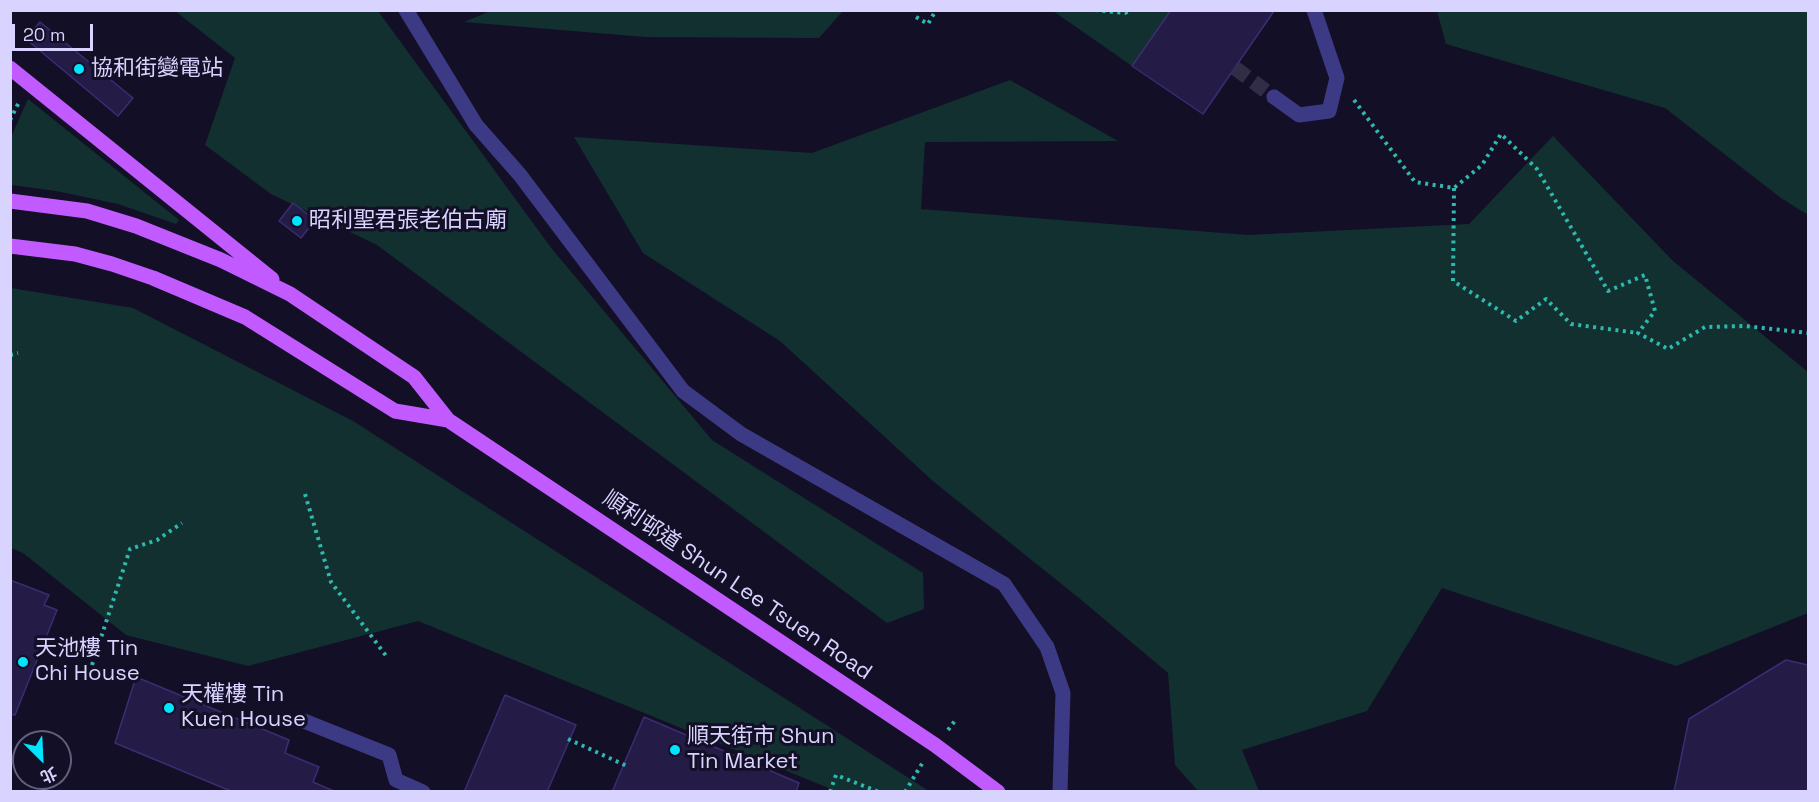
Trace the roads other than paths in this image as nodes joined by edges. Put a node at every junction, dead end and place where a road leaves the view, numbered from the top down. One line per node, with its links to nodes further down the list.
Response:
1 (406, 10): 12 (lane)
2 (1314, 10): 4 (lane)
3 (10, 68): 7 (main road)
4 (1274, 97)
5 (10, 201): 7 (main road, 順利邨道 Shun Lee Tsuen Road)
6 (10, 246): 8 (main road, 順利邨道 Shun Lee Tsuen Road)
7 (290, 294): 8 (main road, 順利邨道 Shun Lee Tsuen Road)
8 (448, 420): 11 (main road, 順利邨道 Shun Lee Tsuen Road)
9 (304, 721): 10 (lane)
10 (423, 792)
11 (998, 792)
12 (1060, 792)

